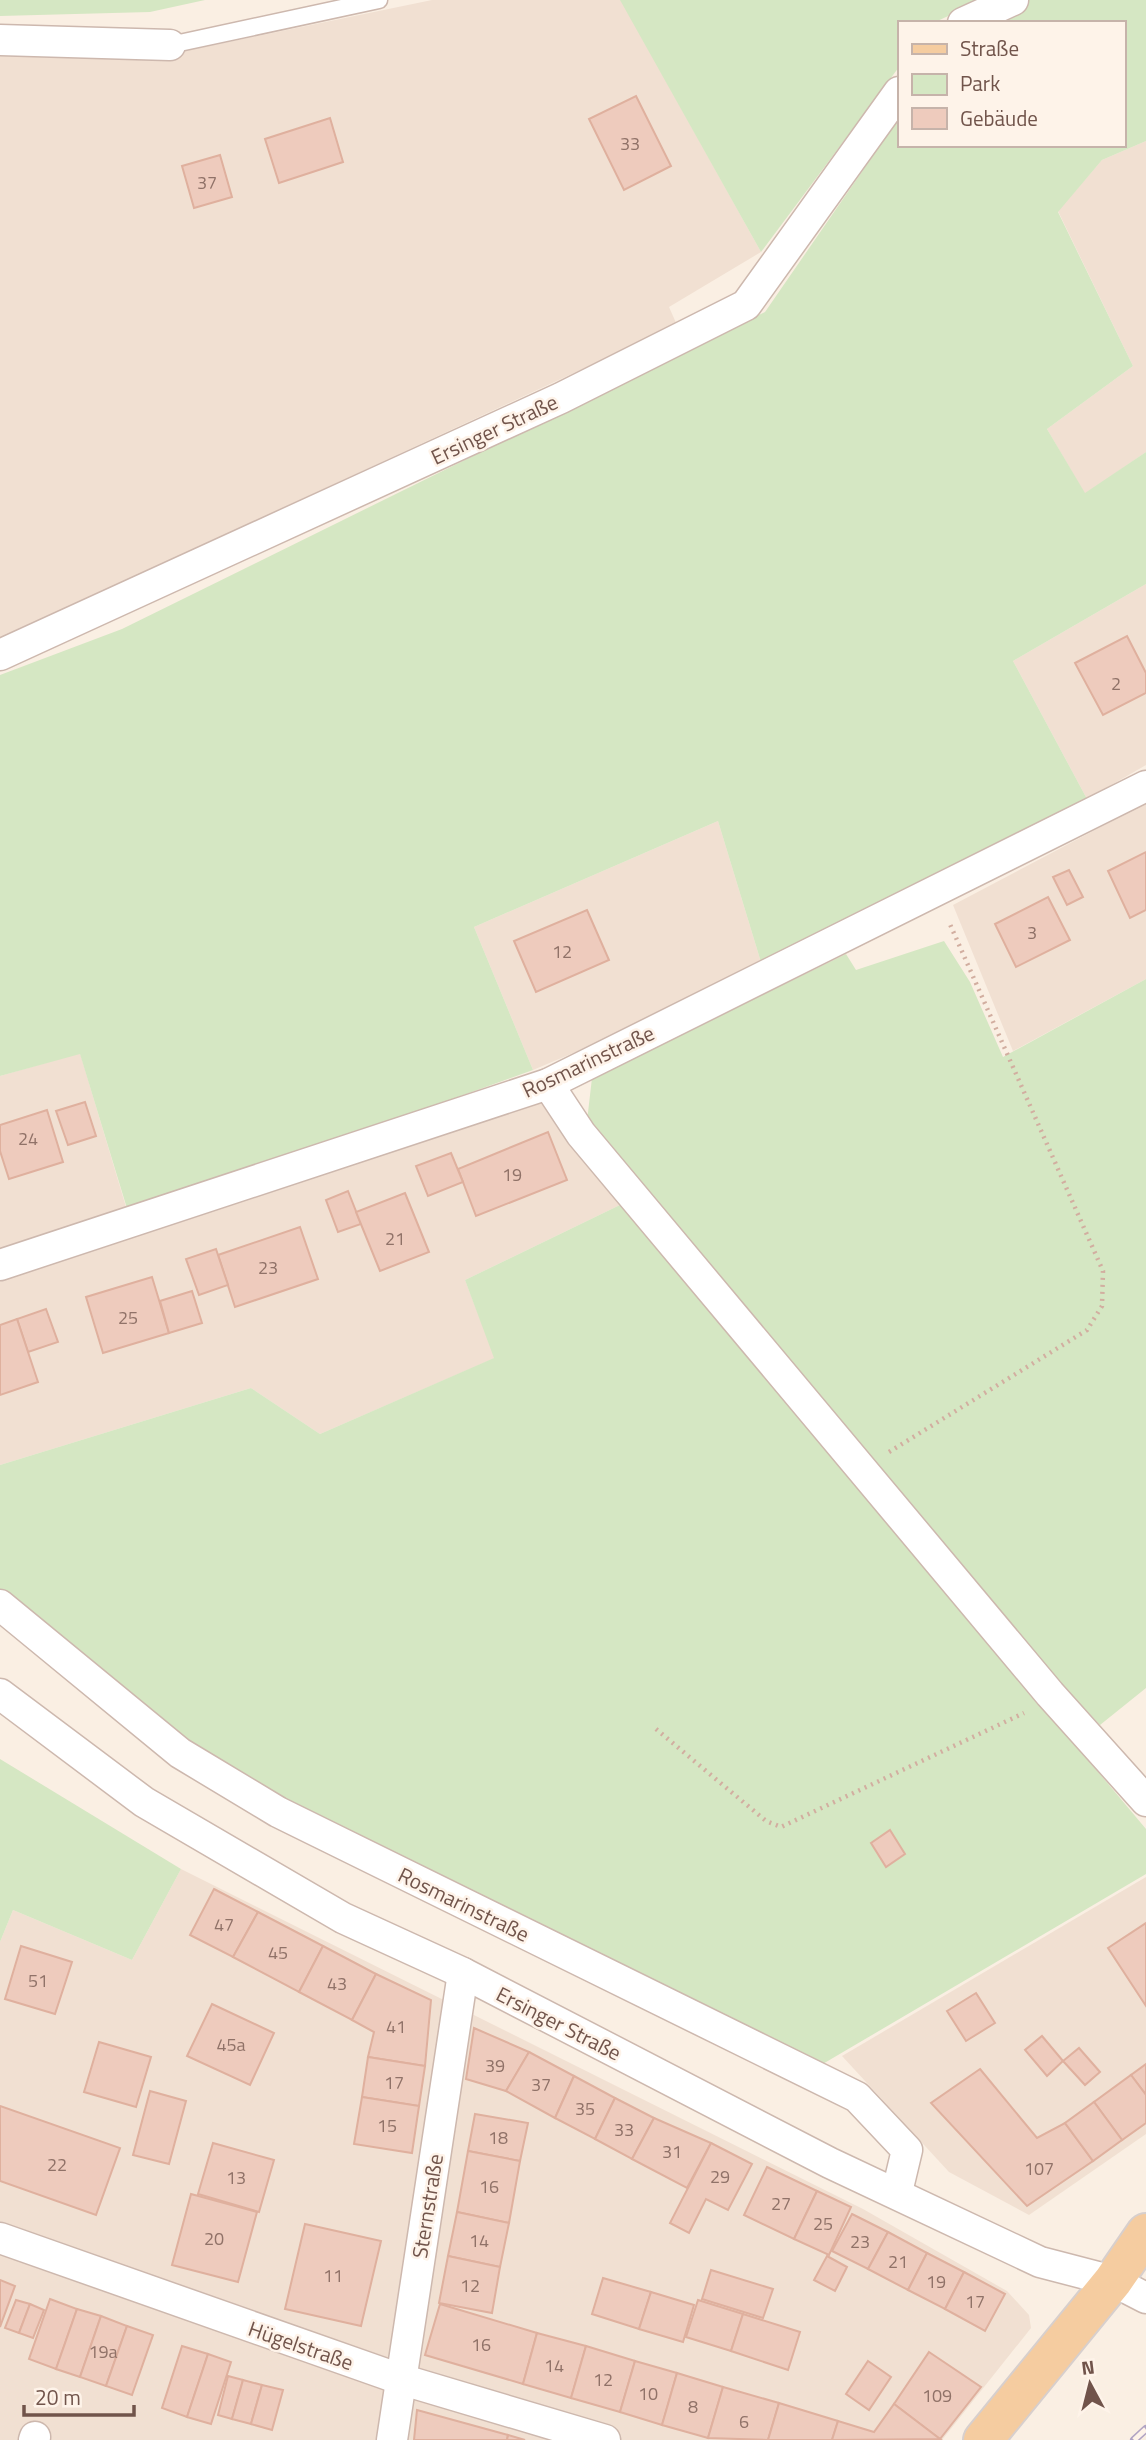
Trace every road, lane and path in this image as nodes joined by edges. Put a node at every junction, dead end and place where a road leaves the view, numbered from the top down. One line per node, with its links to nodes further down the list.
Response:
1 (380, 0): 5 (lane)
2 (1013, 0): 3 (street)
3 (967, 21)
4 (0, 40): 5 (street)
5 (170, 46)
6 (898, 93): 7 (street, Ersinger Straße)
7 (0, 655)
8 (1146, 786): 9 (street, Rosmarinstraße)
9 (935, 891): 10 (street, Rosmarinstraße); 12 (path)
10 (548, 1084): 11 (street, Rosmarinstraße); 12 (street)
11 (0, 1265)
12 (862, 1469): 14 (street)
13 (0, 1605): 19 (street, Rosmarinstraße)
14 (1049, 1693): 16 (path); 17 (street)
15 (0, 1694): 18 (street, Ersinger Straße)
16 (656, 1730)
17 (1146, 1801)
18 (463, 1973): 19 (street, Ersinger Straße); 24 (street, Sternstraße)
19 (897, 2192): 22 (street, Ersinger Straße)
20 (1146, 2232): 22 (main road)
21 (0, 2238): 24 (street, Hügelstraße)
22 (1113, 2281): 23 (street, Ersinger Straße); 27 (main road)
23 (1146, 2298)
24 (400, 2379): 25 (street, Sternstraße); 26 (street, Hügelstraße)
25 (392, 2440)
26 (605, 2440)
27 (983, 2440)

